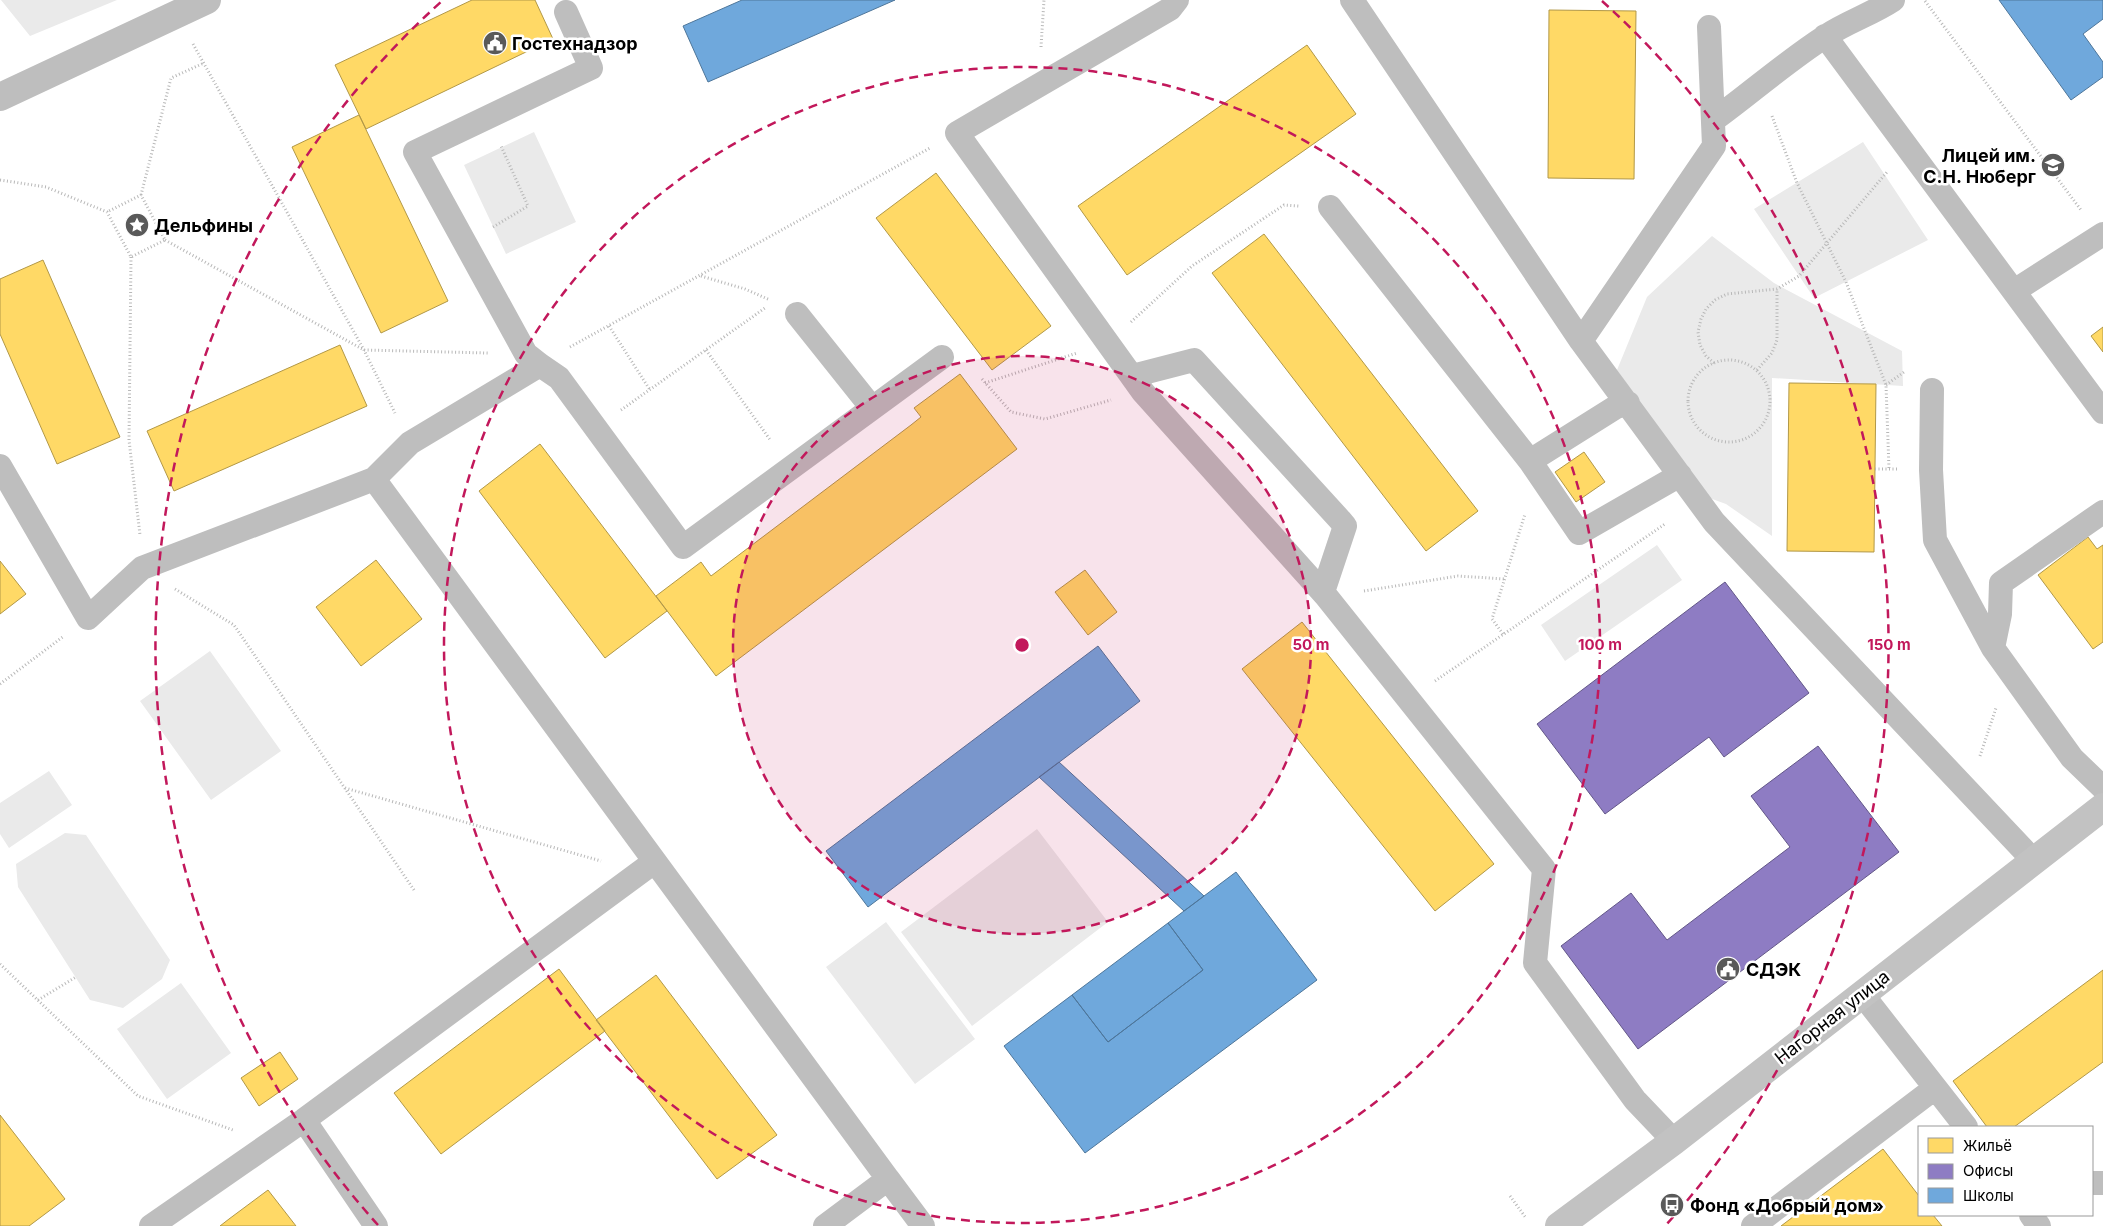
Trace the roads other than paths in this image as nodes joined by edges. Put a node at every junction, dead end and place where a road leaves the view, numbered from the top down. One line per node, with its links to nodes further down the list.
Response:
1 (207, 0): 8 (street)
2 (1177, 0): 17 (lane)
3 (1352, 0): 14 (lane)
4 (1893, 0): 7 (lane)
5 (566, 12): 16 (lane)
6 (1709, 27): 9 (lane)
7 (1825, 36): 9 (lane); 12 (lane)
8 (0, 96)
9 (1715, 119): 14 (lane)
10 (1330, 208): 23 (lane)
11 (2101, 235): 12 (lane)
12 (2014, 291): 21 (lane)
13 (798, 314): 20 (lane)
14 (1580, 341): 19 (lane)
15 (942, 357): 20 (lane)
16 (533, 359): 20 (lane); 25 (lane)
17 (1137, 384): 27 (lane); 27 (lane)
18 (1932, 390): 28 (lane)
19 (1628, 403): 23 (lane); 24 (lane)
20 (872, 408)
21 (2103, 412)
22 (0, 467): 25 (lane)
23 (1534, 468): 24 (lane)
24 (1680, 475): 31 (lane)
25 (374, 479): 32 (lane)
26 (2103, 512): 28 (lane)
27 (1324, 594): 37 (lane)
28 (1993, 648): 29 (lane)
29 (2103, 788)
30 (2103, 807): 31 (street, Нагорная улица)
31 (2034, 861): 33 (street, Нагорная улица)
32 (647, 867): 35 (lane); 38 (lane)
33 (1862, 994): 34 (lane); 37 (street, Нагорная улица)
34 (1935, 1088): 36 (lane); 44 (lane)
35 (304, 1120): 39 (lane); 40 (lane)
36 (1965, 1126)
37 (1674, 1141): 43 (street, Нагорная улица)
38 (888, 1179): 41 (lane); 42 (lane)
39 (151, 1226)
40 (376, 1226)
41 (825, 1226)
42 (923, 1226)
43 (1560, 1226)
44 (1753, 1226)

